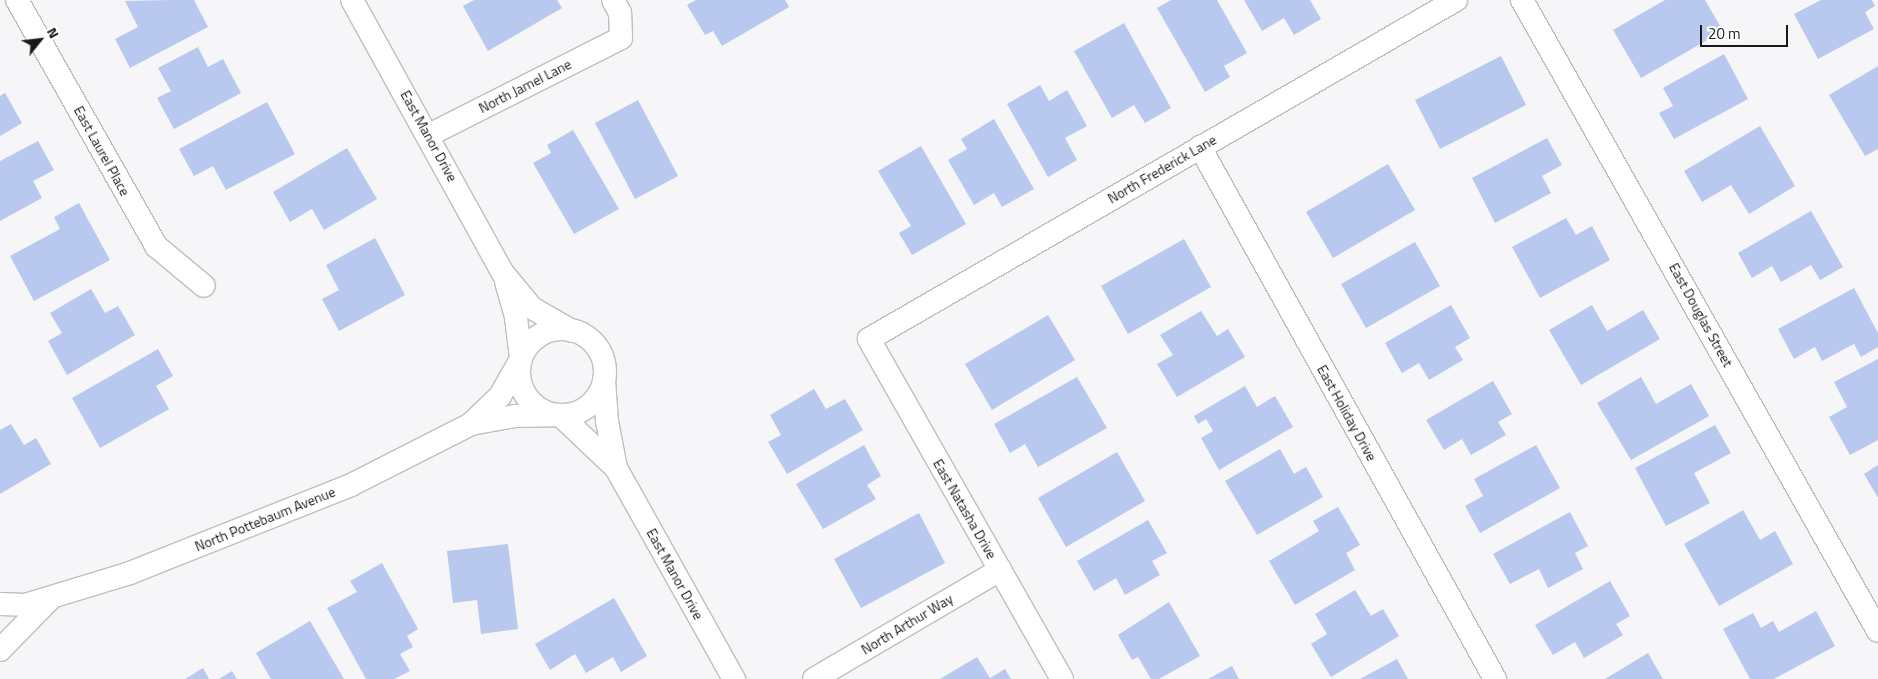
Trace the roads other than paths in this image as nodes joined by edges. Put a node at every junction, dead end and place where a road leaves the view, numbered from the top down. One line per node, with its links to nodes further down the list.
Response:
1 (17, 0): 9 (street, East Laurel Place)
2 (352, 0): 6 (street, East Manor Drive)
3 (613, 0): 6 (street, North Jamel Lane)
4 (1456, 0): 7 (street, North Frederick Lane)
5 (1522, 0): 20 (street, East Douglas Street)
6 (429, 135): 8 (street, East Manor Drive)
7 (1200, 147): 11 (street, North Frederick Lane); 25 (street, East Holiday Drive)
8 (503, 273): 10 (street, East Manor Drive); 12 (street, East Manor Drive)
9 (204, 286)
10 (572, 331): 12 (street); 13 (street)
11 (869, 339): 17 (street, East Natasha Drive)
12 (521, 360): 14 (street); 15 (street, North Pottebaum Avenue)
13 (604, 379): 14 (street); 16 (street, East Manor Drive)
14 (558, 415): 15 (street, North Pottebaum Avenue); 16 (street, East Manor Drive)
15 (471, 424): 18 (street, North Pottebaum Avenue)
16 (616, 468): 22 (street, East Manor Drive)
17 (1000, 570): 23 (street, North Arthur Way); 24 (street, East Natasha Drive)
18 (53, 597): 19 (street, North Pottebaum Avenue); 21 (street, North Pottebaum Avenue)
19 (0, 604)
20 (1878, 631)
21 (0, 650)
22 (734, 679)
23 (814, 679)
24 (1062, 679)
25 (1495, 679)

